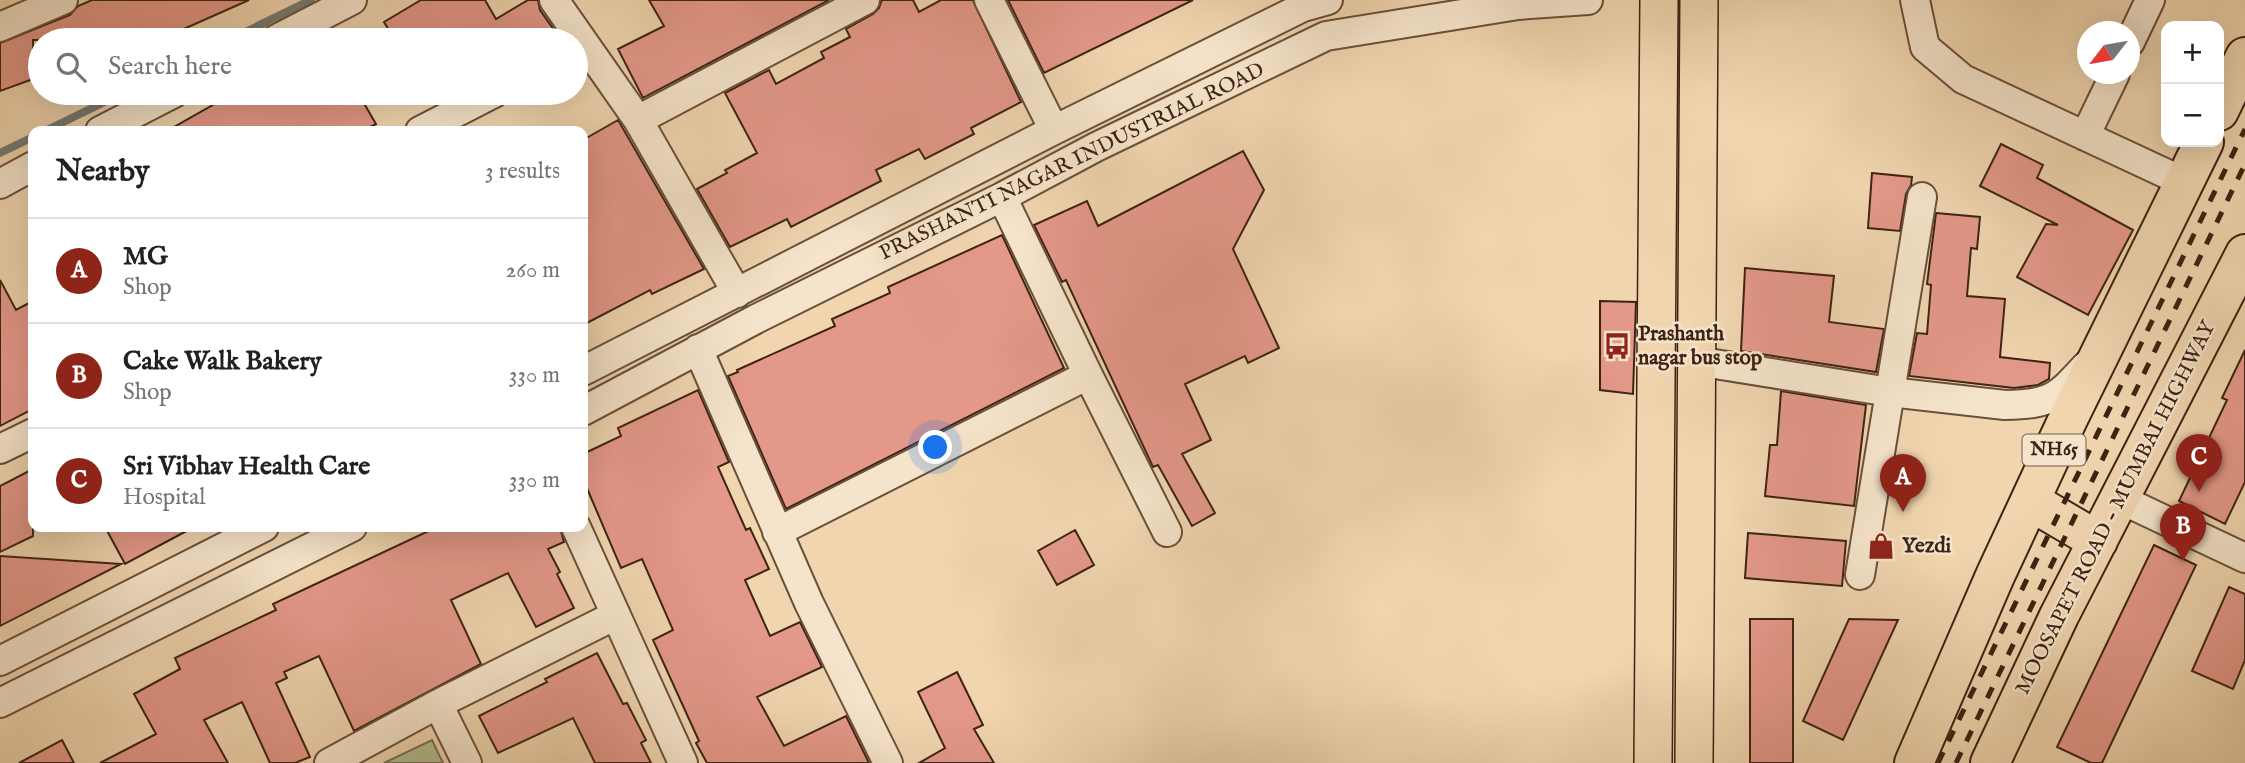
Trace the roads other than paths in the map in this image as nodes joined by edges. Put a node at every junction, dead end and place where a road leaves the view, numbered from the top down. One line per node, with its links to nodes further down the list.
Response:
1 (63, 0): 13 (street)
2 (352, 0): 14 (street)
3 (554, 0): 15 (street)
4 (865, 0): 22 (street)
5 (989, 0): 25 (street)
6 (1328, 0): 25 (street, PRASHANTI NAGAR INDUSTRIAL ROAD)
7 (1588, 0): 31 (street, PRASHANTI NAGAR INDUSTRIAL ROAD)
8 (1659, 0): 62 (main road)
9 (1699, 0): 37 (main road)
10 (1915, 0): 26 (street)
11 (2150, 0): 12 (street)
12 (2140, 21)
13 (0, 27)
14 (298, 28)
15 (570, 28)
16 (588, 57): 22 (street)
17 (2245, 57): 19 (highway)
18 (2110, 84): 26 (street)
19 (2224, 101)
20 (151, 105): 23 (street)
21 (471, 105): 24 (street)
22 (638, 120): 34 (street)
23 (110, 126)
24 (430, 126)
25 (1054, 130): 34 (street, PRASHANTI NAGAR INDUSTRIAL ROAD)
26 (2085, 136): 29 (street)
27 (2202, 147): 29 (highway, NH65)
28 (28, 169): 30 (street)
29 (2184, 182): 35 (highway, NH65)
30 (0, 184)
31 (1002, 197): 36 (street, PRASHANTI NAGAR INDUSTRIAL ROAD); 39 (street)
32 (1922, 197): 40 (street)
33 (2245, 254): 44 (highway, MOOSAPET ROAD - MUMBAI HIGHWAY)
34 (737, 293): 38 (street, PRASHANTI NAGAR INDUSTRIAL ROAD)
35 (2103, 346): 40 (street); 45 (highway, NH65)
36 (698, 349): 41 (street, PRASHANTI NAGAR INDUSTRIAL ROAD); 49 (street)
37 (1696, 361): 40 (street); 63 (main road)
38 (588, 368)
39 (1088, 375): 49 (street); 50 (street)
40 (1890, 392): 53 (street)
41 (588, 408)
42 (28, 435): 43 (street)
43 (0, 449)
44 (2120, 499): 51 (highway, MOOSAPET ROAD - MUMBAI HIGHWAY); 52 (street)
45 (2030, 500): 51 (highway); 64 (highway, NH65)
46 (245, 532): 55 (street)
47 (342, 532): 56 (street)
48 (578, 532): 54 (street)
49 (777, 532): 61 (street)
50 (1167, 532)
51 (2098, 541): 65 (highway, MOOSAPET ROAD - MUMBAI HIGHWAY)
52 (2245, 558)
53 (1860, 575)
54 (616, 615): 57 (street); 60 (street)
55 (0, 661)
56 (0, 703)
57 (438, 704): 58 (street); 59 (street)
58 (329, 763)
59 (467, 763)
60 (683, 763)
61 (888, 763)
62 (1653, 763)
63 (1694, 763)
64 (1914, 763)
65 (1990, 763)

